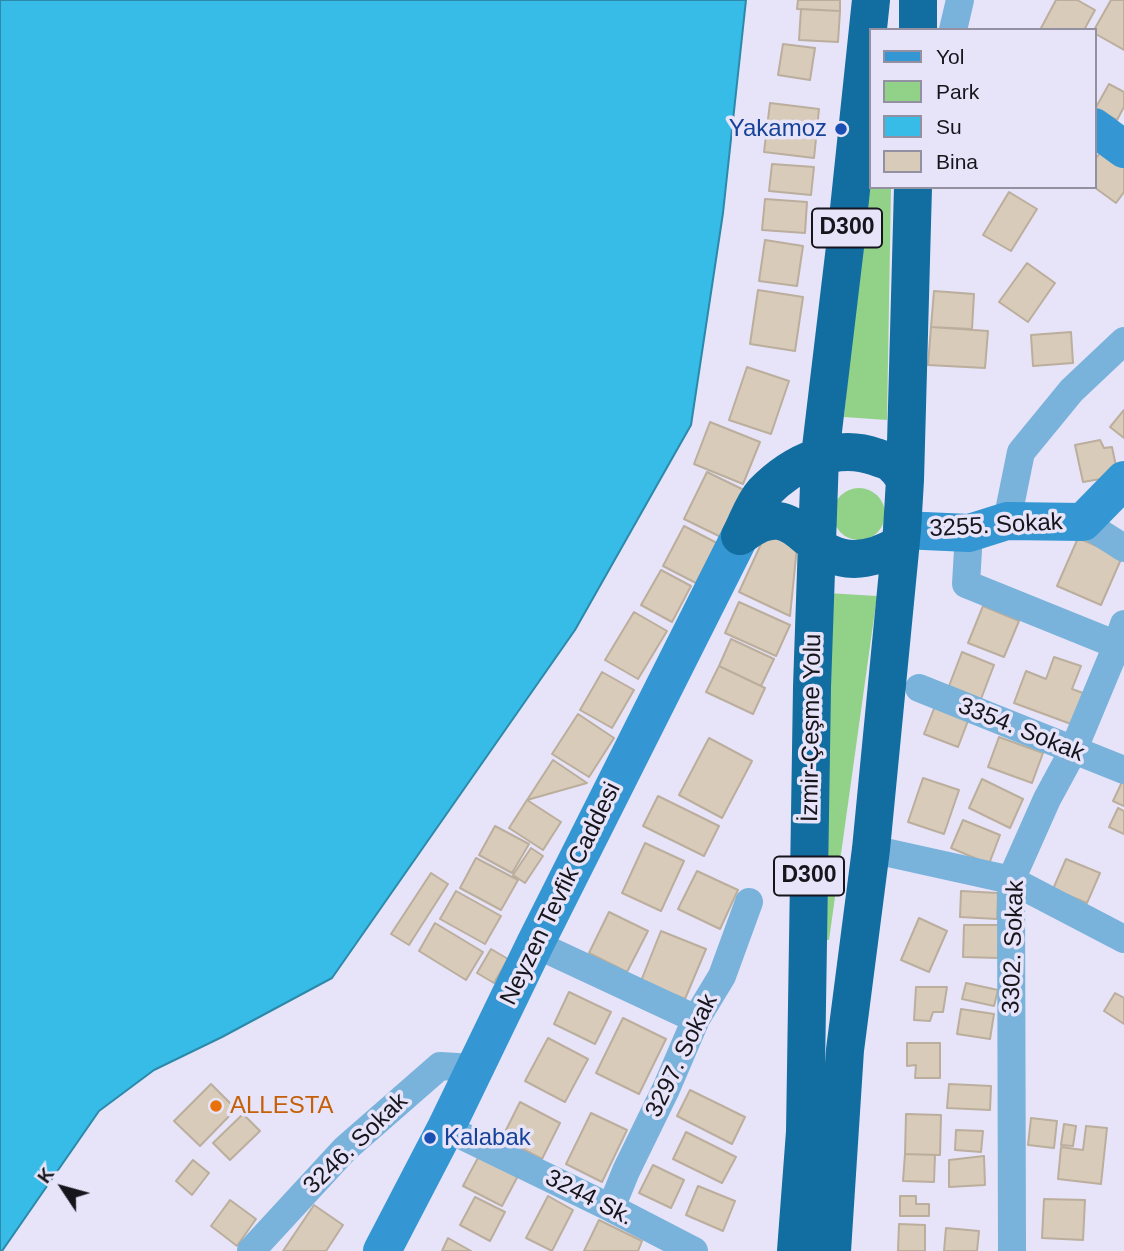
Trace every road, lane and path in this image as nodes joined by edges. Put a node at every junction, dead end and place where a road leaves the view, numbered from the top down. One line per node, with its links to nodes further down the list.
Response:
1 (871, 0): 6 (highway, D300)
2 (960, 0): 3 (street)
3 (926, 24)
4 (913, 189): 7 (highway, D300)
5 (1124, 341): 9 (street)
6 (820, 456): 7 (highway); 12 (highway); 14 (highway, İzmir-Çeşme Yolu / D300)
7 (905, 480): 13 (highway, D300)
8 (1124, 480): 10 (street)
9 (1007, 521): 10 (street, 3255. Sokak); 11 (street, 3255. Sokak)
10 (1083, 522): 15 (street, 3255. Sokak)
11 (969, 533): 13 (street, 3255. Sokak); 16 (street)
12 (740, 536): 14 (highway); 24 (street, Neyzen Tevfik Caddesi)
13 (901, 537): 14 (highway); 20 (highway, D300)
14 (816, 543): 32 (highway, İzmir-Çeşme Yolu / D300)
15 (1124, 548)
16 (1120, 635): 18 (street, 3302. Sokak)
17 (919, 688): 18 (street, 3354. Sokak)
18 (1073, 751): 19 (street, 3354. Sokak); 21 (street, 3302. Sokak)
19 (1124, 770)
20 (871, 849): 21 (street); 33 (highway, D300)
21 (1011, 880): 23 (street); 34 (street, 3302. Sokak)
22 (750, 902): 25 (street, 3297. Sokak)
23 (1124, 939)
24 (536, 944): 25 (street); 26 (street, Neyzen Tevfik Caddesi)
25 (696, 1019): 28 (street, 3297. Sokak)
26 (474, 1068): 27 (street, Neyzen Tevfik Caddesi); 29 (street, 3246. Sokak)
27 (446, 1128): 28 (street, 3244 Sk.); 30 (street, Neyzen Tevfik Caddesi)
28 (611, 1208): 31 (street, 3244 Sk.)
29 (251, 1251)
30 (382, 1251)
31 (694, 1251)
32 (796, 1251)
33 (832, 1251)
34 (1012, 1251)

